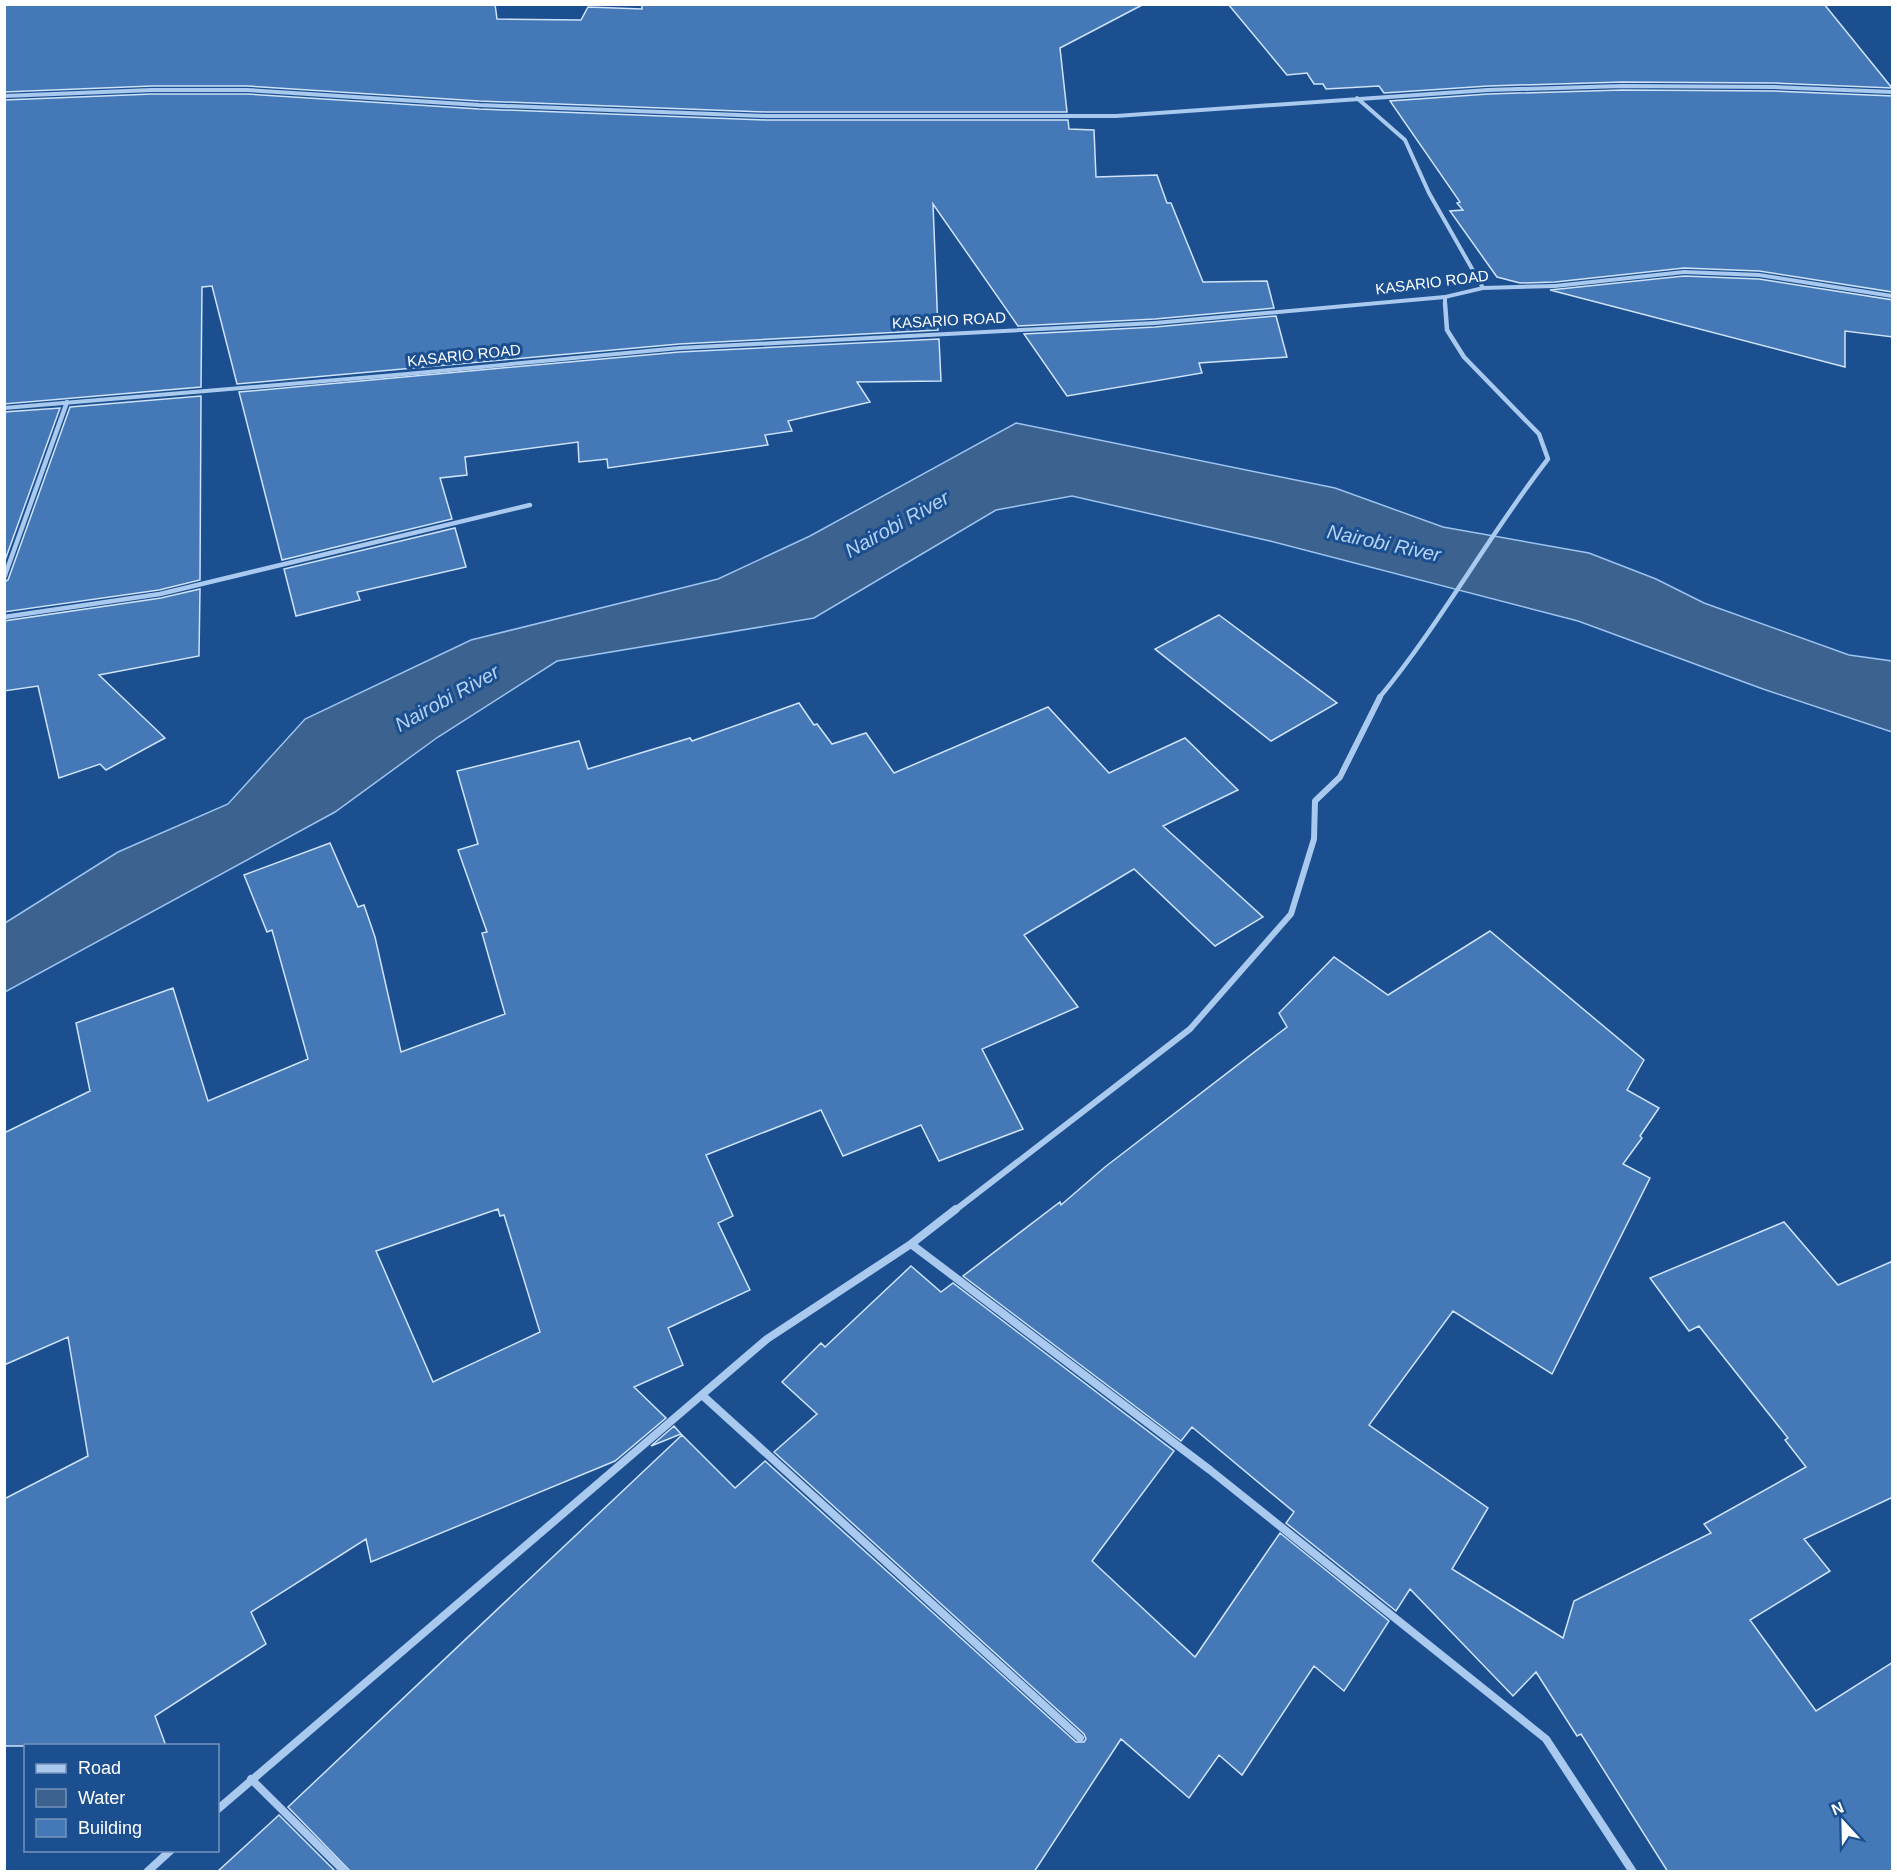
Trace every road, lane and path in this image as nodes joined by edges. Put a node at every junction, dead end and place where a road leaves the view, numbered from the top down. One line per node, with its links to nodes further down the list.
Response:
1 (1893, 92): 3 (street)
2 (4, 96): 3 (street)
3 (1357, 98): 4 (street)
4 (1483, 288): 5 (street, KASARIO ROAD); 6 (street, KASARIO ROAD)
5 (1893, 296)
6 (1445, 297): 7 (street, KASARIO ROAD); 12 (street)
7 (67, 402): 8 (street, KASARIO ROAD); 10 (street)
8 (4, 408)
9 (530, 505): 11 (street)
10 (4, 578)
11 (4, 617)
12 (912, 1244): 13 (street); 20 (street)
13 (702, 1395): 14 (street); 15 (street)
14 (1080, 1738)
15 (251, 1779): 16 (street); 19 (street)
16 (219, 1808)
17 (170, 1852): 18 (street)
18 (147, 1872)
19 (345, 1872)
20 (1633, 1872)

